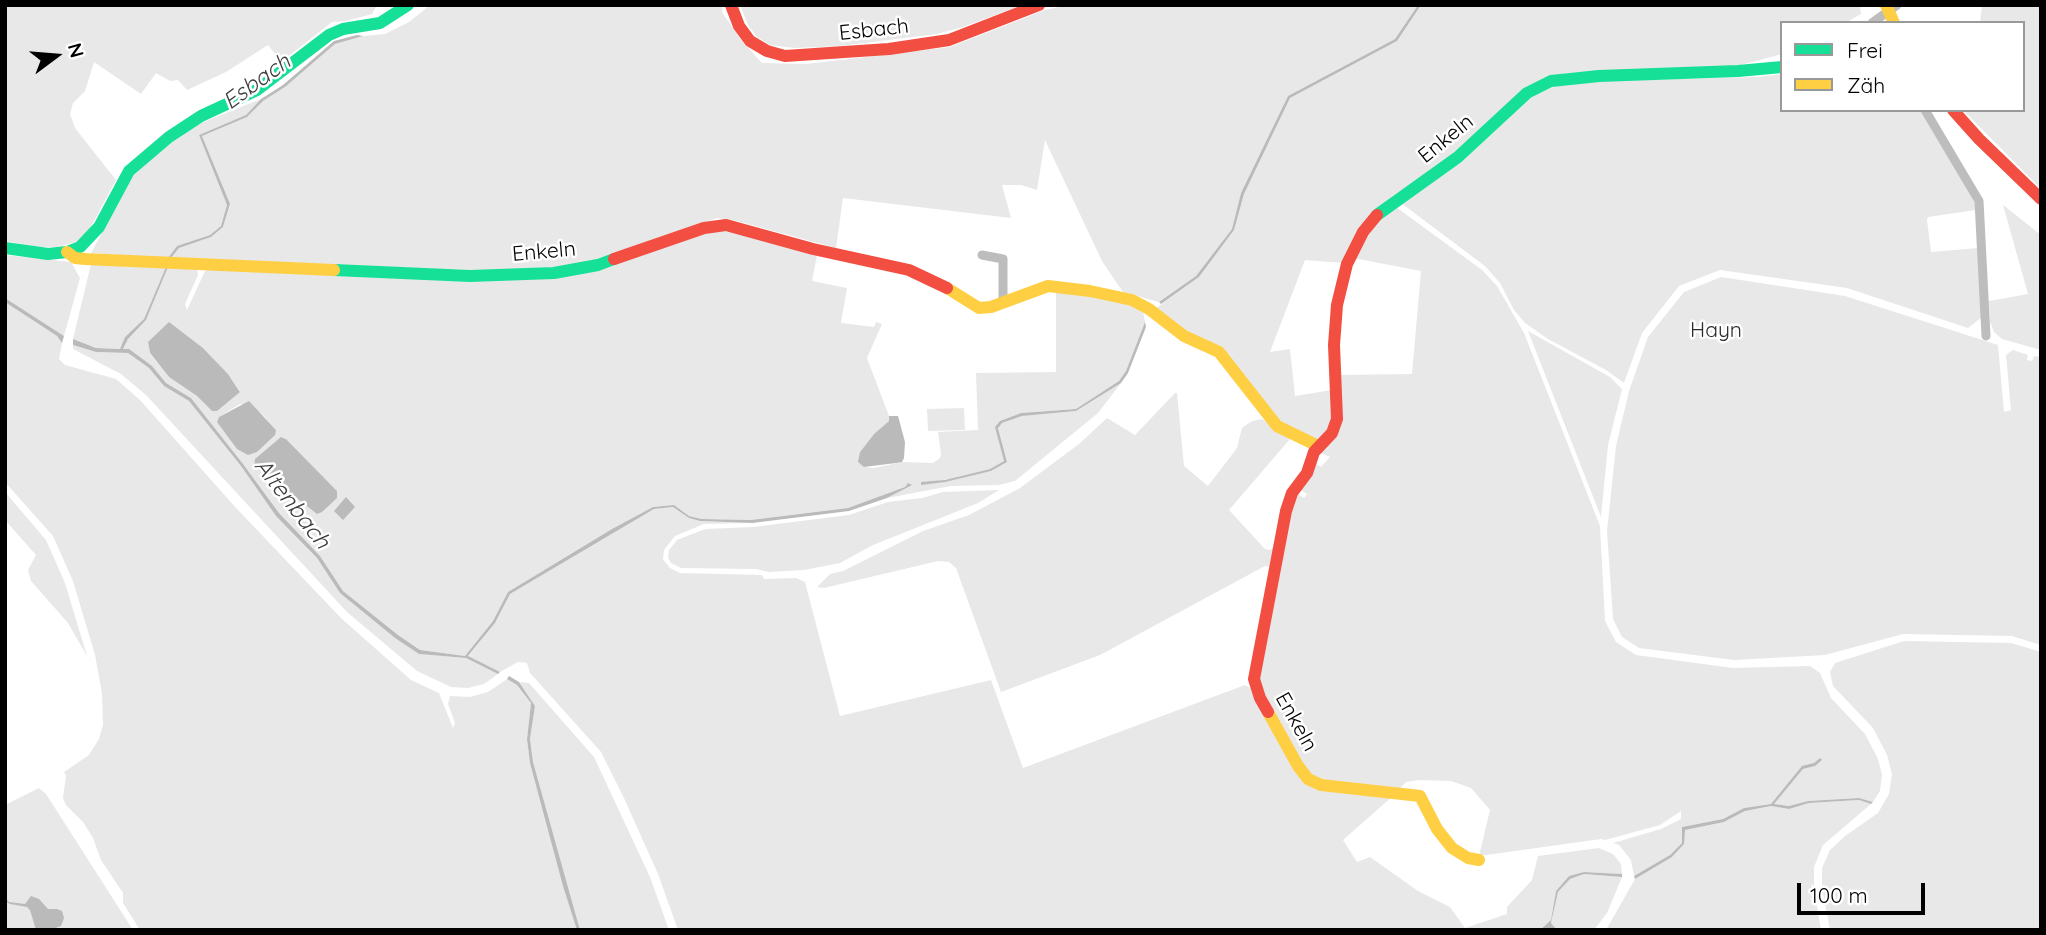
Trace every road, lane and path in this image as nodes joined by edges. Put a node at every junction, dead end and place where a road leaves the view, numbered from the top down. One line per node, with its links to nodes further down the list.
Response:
1 (408, 5): 11 (street)
2 (731, 5): 3 (street, Esbach)
3 (1039, 5)
4 (1890, 7): 5 (street)
5 (1874, 21)
6 (1780, 67): 15 (street, Enkeln)
7 (1926, 112): 14 (street)
8 (1955, 112): 9 (street)
9 (2041, 200)
10 (5, 248): 11 (street, Enkeln)
11 (67, 252): 13 (street, Enkeln)
12 (982, 255): 13 (street)
13 (1003, 302): 15 (street, Enkeln)
14 (1986, 336)
15 (1318, 446): 16 (street, Enkeln)
16 (1479, 860)

